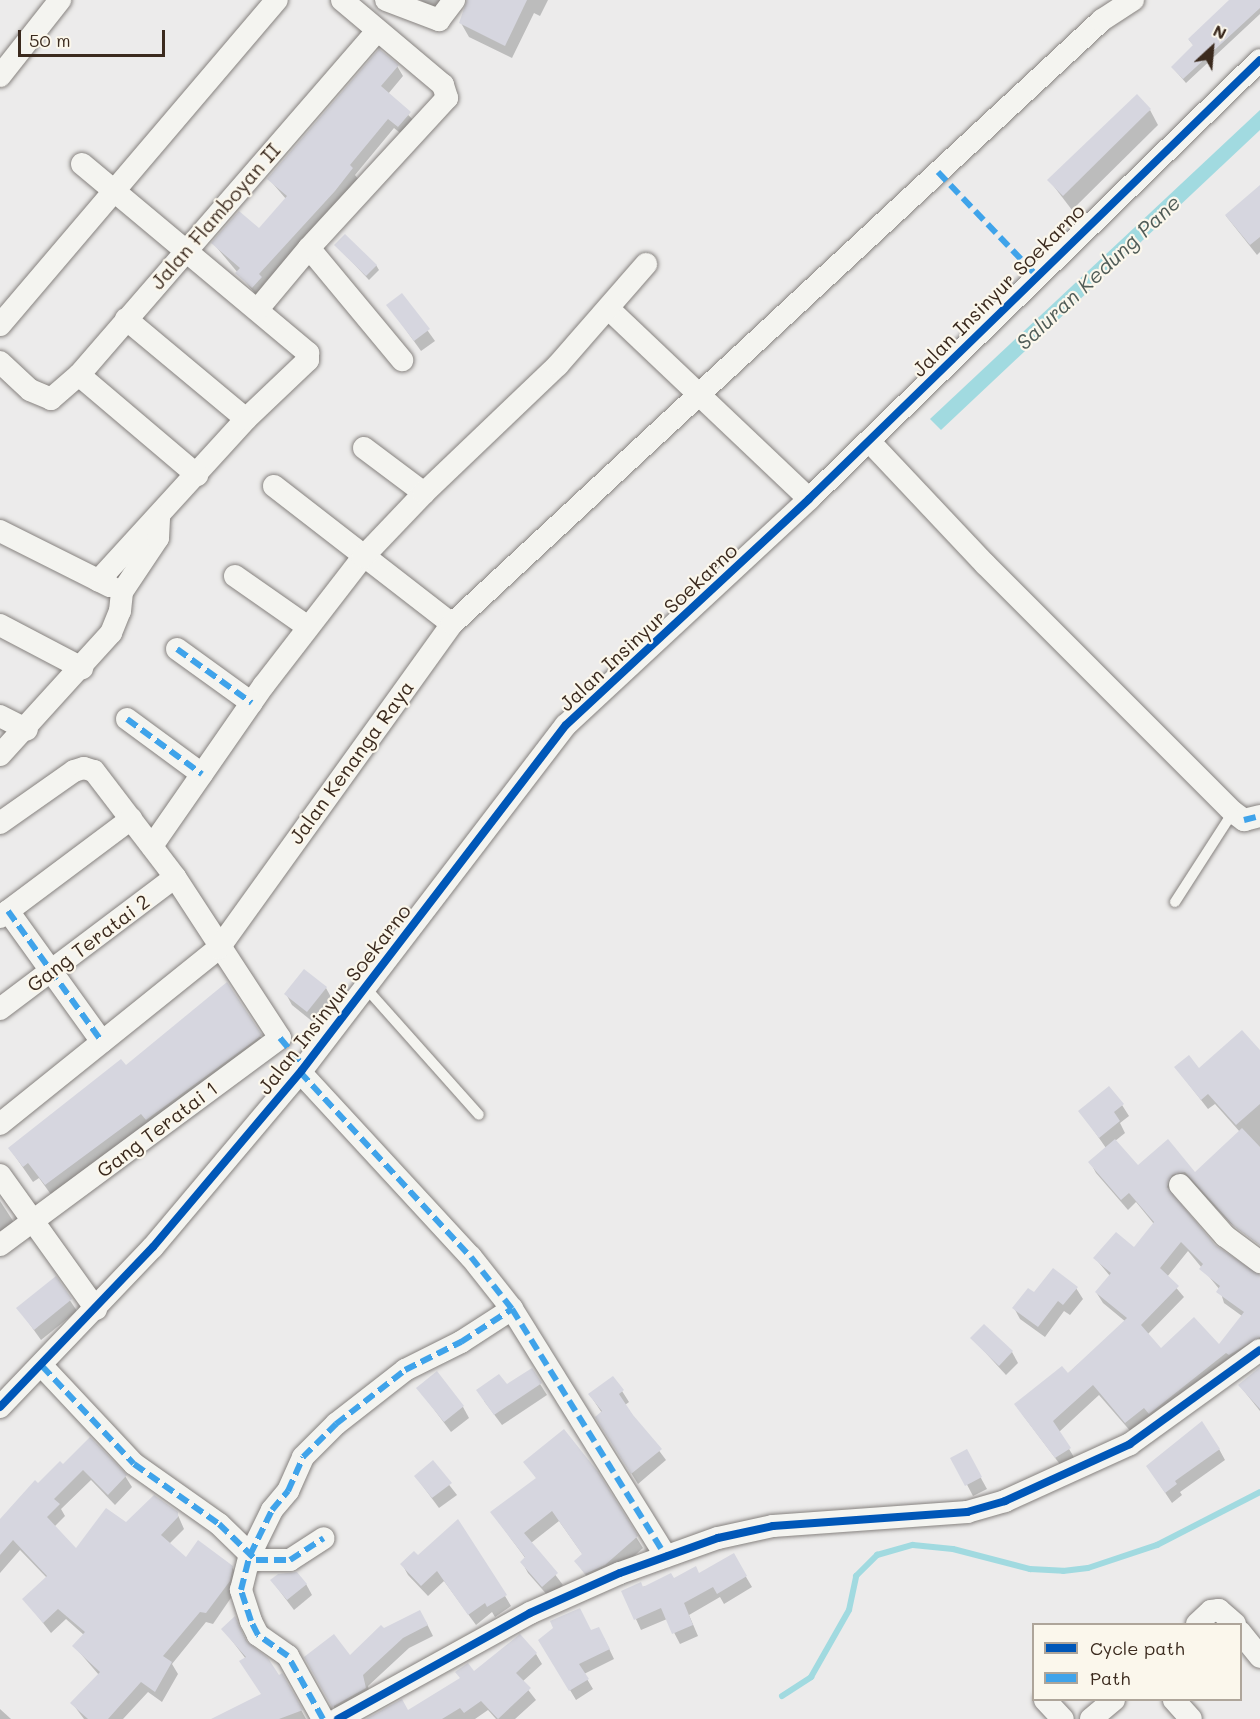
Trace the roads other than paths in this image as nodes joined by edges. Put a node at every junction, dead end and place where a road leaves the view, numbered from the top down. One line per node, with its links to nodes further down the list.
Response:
1 (60, 0): 10 (street)
2 (277, 0): 12 (street)
3 (342, 0): 8 (street)
4 (362, 0): 8 (street)
5 (386, 0): 6 (street)
6 (454, 0)
7 (1133, 0): 23 (street, Jalan Kenanga Raya)
8 (377, 31): 13 (street); 14 (street, Jalan Flamboyan II)
9 (1260, 60): 25 (street, Jalan Insinyur Soekarno)
10 (0, 76)
11 (82, 164): 12 (street)
12 (116, 190): 14 (street); 19 (street)
13 (309, 248): 16 (street); 20 (street)
14 (184, 249): 16 (street); 18 (street, Jalan Flamboyan II)
15 (646, 264): 17 (street)
16 (258, 309): 24 (street)
17 (609, 310): 23 (street); 29 (street)
18 (126, 319): 22 (street, Jalan Flamboyan II); 24 (street)
19 (0, 325)
20 (402, 360)
21 (0, 362): 22 (street, Jalan Flamboyan II)
22 (79, 375): 27 (street)
23 (698, 392): 30 (street); 37 (street, Jalan Kenanga Raya)
24 (246, 418): 27 (street)
25 (869, 441): 30 (street, Jalan Insinyur Soekarno); 48 (street)
26 (364, 448): 29 (street)
27 (197, 475): 31 (street)
28 (274, 486): 33 (street)
29 (424, 493): 33 (street)
30 (809, 499): 58 (street, Jalan Insinyur Soekarno)
31 (159, 516): 35 (street); 36 (street)
32 (0, 531): 35 (street)
33 (363, 557): 37 (street); 39 (street)
34 (235, 576): 39 (street)
35 (98, 581): 36 (street)
36 (122, 592): 41 (street)
37 (452, 624): 56 (street, Jalan Kenanga Raya)
38 (0, 625): 41 (street)
39 (308, 627): 42 (street)
40 (177, 649): 42 (street)
41 (82, 668): 45 (street)
42 (252, 703): 47 (street)
43 (0, 716): 45 (street)
44 (127, 719): 47 (street)
45 (27, 730): 46 (street)
46 (0, 755)
47 (202, 774): 52 (street)
48 (1233, 812): 49 (street); 54 (lane)
49 (1260, 816)
50 (131, 819): 51 (street); 52 (street); 55 (street)
51 (0, 823)
52 (152, 846): 53 (street)
53 (175, 877): 56 (street); 57 (street, Gang Teratai 2)
54 (1175, 902)
55 (4, 914): 57 (street)
56 (219, 948): 60 (street, Jalan Kenanga Raya); 66 (street, Gang Teratai 1)
57 (49, 973): 59 (street, Gang Teratai 2); 60 (street)
58 (365, 987): 61 (street, Jalan Insinyur Soekarno); 62 (lane)
59 (0, 1009)
60 (102, 1042): 63 (street, Jalan Kenanga Raya)
61 (313, 1085): 69 (street, Jalan Insinyur Soekarno); 70 (street)
62 (479, 1115)
63 (0, 1124)
64 (0, 1175): 66 (street)
65 (1180, 1185): 68 (street)
66 (34, 1221): 67 (street, Gang Teratai 1); 69 (street)
67 (0, 1245)
68 (1260, 1263)
69 (96, 1309): 72 (street, Jalan Insinyur Soekarno)
70 (512, 1309): 75 (street); 76 (street)
71 (1260, 1350): 76 (street)
72 (52, 1376): 73 (street, Jalan Insinyur Soekarno); 75 (street)
73 (0, 1407)
74 (324, 1538): 75 (street)
75 (250, 1555): 84 (street)
76 (666, 1556): 85 (street)
77 (1227, 1617): 78 (street)
78 (1198, 1623)
79 (1242, 1634): 80 (street)
80 (1260, 1656)
81 (1047, 1701): 86 (street)
82 (1113, 1701): 87 (street)
83 (1175, 1701): 88 (street)
84 (323, 1719)
85 (338, 1719)
86 (1063, 1719)
87 (1091, 1719)
88 (1191, 1719)

